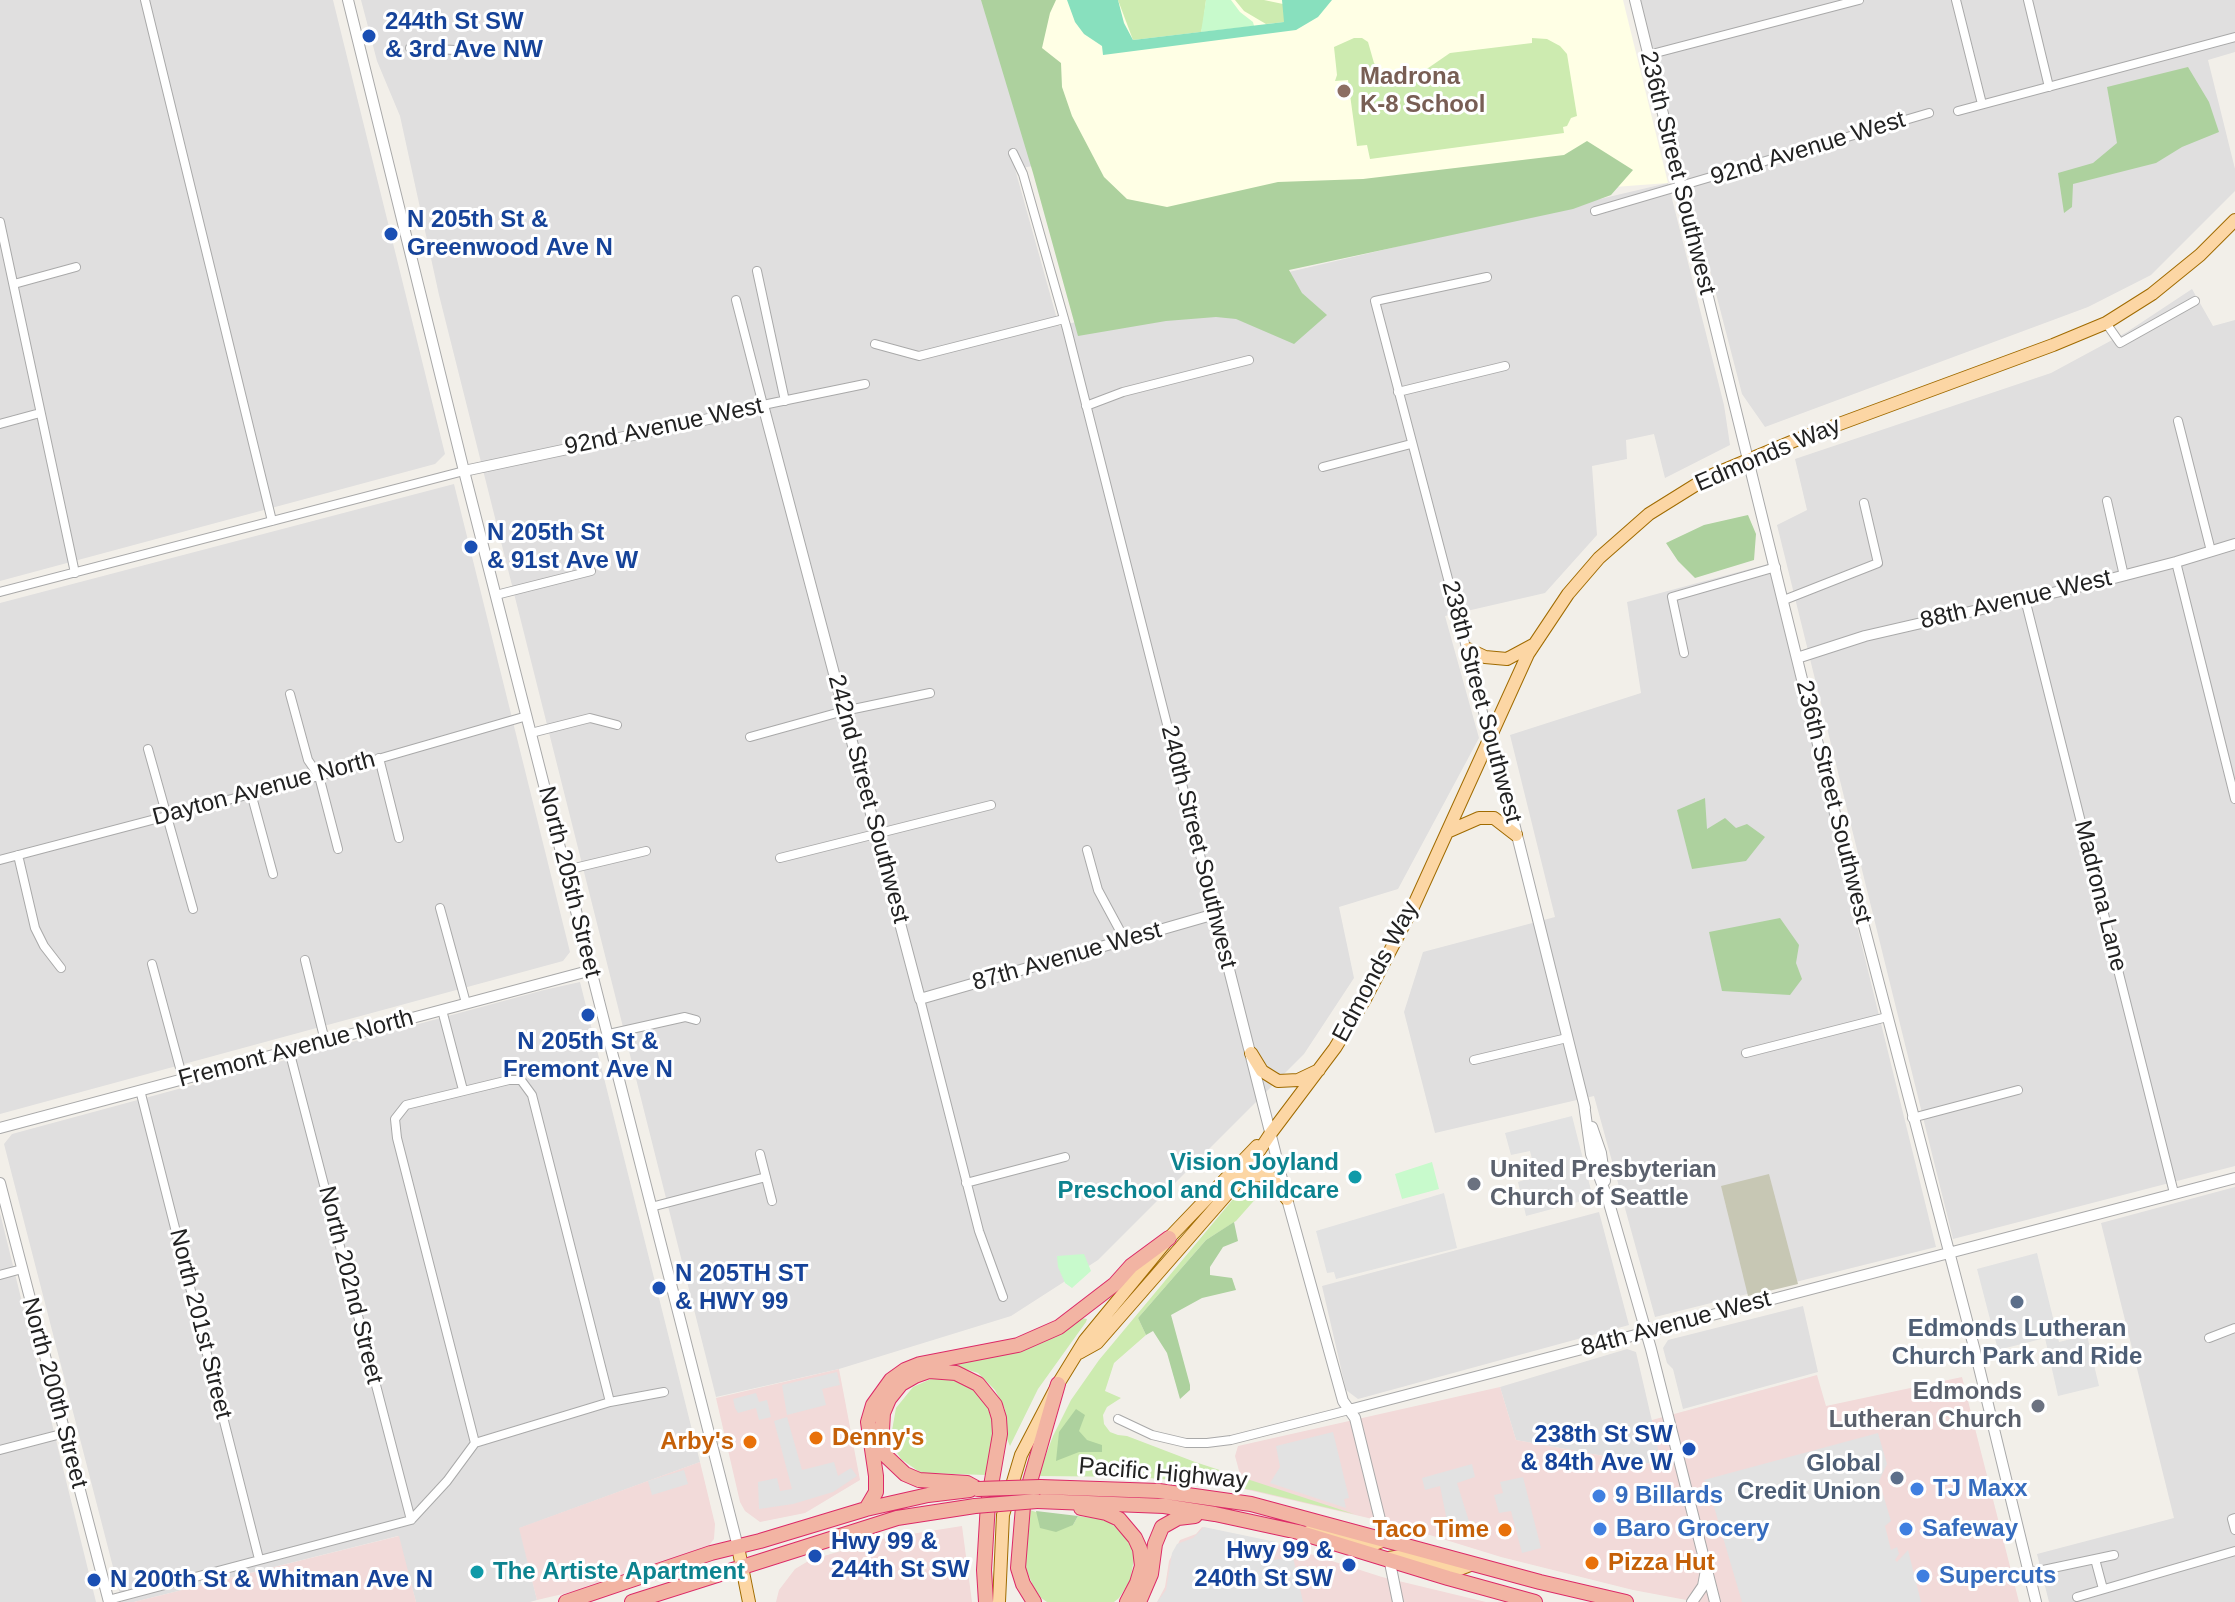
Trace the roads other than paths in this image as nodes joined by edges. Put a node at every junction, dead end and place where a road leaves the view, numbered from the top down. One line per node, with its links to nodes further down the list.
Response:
1 (145, 0): 45 (street)
2 (348, 0): 42 (street, North 205th Street)
3 (1635, 0): 10 (street, 236th Street Southwest)
4 (1859, 0): 10 (street)
5 (1956, 0): 12 (street)
6 (2028, 0): 11 (street)
7 (2235, 37): 11 (street)
8 (410, 48): 9 (street)
9 (478, 51)
10 (1648, 55): 16 (street, 236th Street Southwest)
11 (2049, 87): 12 (street)
12 (1982, 104): 13 (street)
13 (1958, 111)
14 (1929, 113): 16 (street, 92nd Avenue West)
15 (1013, 153): 26 (street, 240th Street Southwest)
16 (1681, 187): 17 (street, 92nd Avenue West); 40 (street, 236th Street Southwest)
17 (1595, 211)
18 (2235, 220): 27 (main road, Edmonds Way)
19 (0, 222): 23 (street)
20 (76, 267): 23 (street)
21 (757, 271): 33 (street)
22 (1487, 277): 32 (street, 238th Street Southwest)
23 (14, 284): 36 (street)
24 (736, 300): 34 (street, 242nd Street Southwest)
25 (2195, 301): 27 (street)
26 (1064, 319): 28 (street); 35 (street, 240th Street Southwest)
27 (2106, 323): 40 (main road, Edmonds Way)
28 (875, 344)
29 (1249, 360): 35 (street)
30 (1505, 366): 32 (street)
31 (865, 384): 33 (street, 92nd Avenue West)
32 (1398, 392): 39 (street, 238th Street Southwest)
33 (785, 401): 34 (street, 92nd Avenue West)
34 (763, 405): 42 (street, 92nd Avenue West); 63 (street, 242nd Street Southwest)
35 (1086, 406): 90 (street, 240th Street Southwest)
36 (40, 413): 38 (street); 51 (street)
37 (2178, 421): 47 (street)
38 (0, 424)
39 (1411, 444): 41 (street); 58 (street, 238th Street Southwest)
40 (1748, 459): 49 (street, 236th Street Southwest); 57 (main road, Edmonds Way)
41 (1323, 467)
42 (464, 471): 45 (street); 54 (street, North 205th Street)
43 (2107, 501): 52 (street)
44 (1864, 503): 56 (street)
45 (272, 521): 51 (street)
46 (2235, 544): 47 (street, 88th Avenue West)
47 (2211, 551): 48 (street, 88th Avenue West)
48 (2176, 562): 52 (street, 88th Avenue West); 73 (street)
49 (1776, 567): 56 (street, 236th Street Southwest); 59 (street)
50 (591, 571): 54 (street)
51 (75, 573): 53 (street)
52 (2124, 576): 55 (street, 88th Avenue West)
53 (0, 592)
54 (496, 595): 64 (street, North 205th Street)
55 (2025, 599): 60 (street, 88th Avenue West); 123 (street, Madrona Lane)
56 (1784, 600): 60 (street, 236th Street Southwest)
57 (1533, 645): 58 (main road); 68 (main road, Edmonds Way)
58 (1468, 649): 68 (street, 238th Street Southwest)
59 (1684, 653)
60 (1797, 658): 99 (street, 236th Street Southwest)
61 (930, 693): 63 (street)
62 (290, 694): 71 (street)
63 (844, 711): 67 (street); 77 (street, 242nd Street Southwest)
64 (527, 716): 66 (street, North 205th Street); 70 (street, Dayton Avenue North)
65 (617, 725): 66 (street)
66 (531, 733): 86 (street, North 205th Street)
67 (750, 737)
68 (1490, 737): 76 (main road, Edmonds Way); 78 (street, 238th Street Southwest)
69 (148, 749): 75 (street)
70 (379, 758): 71 (street, Dayton Avenue North); 79 (street)
71 (319, 776): 72 (street, Dayton Avenue North); 80 (street)
72 (251, 793): 75 (street, Dayton Avenue North); 87 (street)
73 (2235, 799)
74 (991, 805): 77 (street)
75 (167, 816): 83 (street, Dayton Avenue North); 89 (street)
76 (1447, 832): 78 (main road); 108 (main road, Edmonds Way)
77 (877, 833): 84 (street); 96 (street, 242nd Street Southwest)
78 (1516, 835): 102 (street, 238th Street Southwest)
79 (399, 838)
80 (338, 849)
81 (1087, 850): 91 (street)
82 (646, 851): 86 (street)
83 (18, 855): 85 (street, Dayton Avenue North); 94 (street)
84 (780, 858)
85 (0, 860)
86 (566, 870): 95 (street, North 205th Street)
87 (273, 874)
88 (440, 908): 97 (street)
89 (193, 909)
90 (1215, 914): 91 (street, 87th Avenue West); 105 (street, 240th Street Southwest)
91 (1125, 940): 96 (street, 87th Avenue West)
92 (305, 960): 103 (street)
93 (152, 964): 109 (street)
94 (61, 968)
95 (592, 970): 97 (street, Fremont Avenue North); 101 (street, North 205th Street)
96 (920, 999): 122 (street, 242nd Street Southwest)
97 (466, 1003): 98 (street, Fremont Avenue North)
98 (442, 1010): 103 (street, Fremont Avenue North); 111 (street)
99 (1887, 1017): 106 (street); 113 (street, 236th Street Southwest)
100 (696, 1020): 101 (street)
101 (609, 1034): 126 (street, North 205th Street)
102 (1567, 1038): 107 (street); 133 (street, 238th Street Southwest)
103 (325, 1041): 104 (street, Fremont Avenue North)
104 (289, 1050): 109 (street, Fremont Avenue North); 149 (street, North 202nd Street)
105 (1251, 1053): 108 (main road); 115 (street, 240th Street Southwest)
106 (1746, 1053)
107 (1474, 1060)
108 (1322, 1069): 115 (main road, Edmonds Way)
109 (183, 1079): 110 (street, Fremont Avenue North)
110 (140, 1090): 114 (street, Fremont Avenue North); 157 (street, North 201st Street)
111 (463, 1090): 138 (street); 142 (street)
112 (2018, 1090): 113 (street)
113 (1912, 1118): 128 (street, 236th Street Southwest)
114 (0, 1128)
115 (1271, 1133): 119 (main road, Edmonds Way); 124 (street, 240th Street Southwest); 127 (main road, Edmonds Way)
116 (760, 1154): 118 (street)
117 (1065, 1157): 122 (street)
118 (766, 1177): 125 (street); 126 (street)
119 (1242, 1177): 124 (main road); 135 (main road, Edmonds Way)
120 (2235, 1178): 123 (street, 84th Avenue West)
121 (0, 1183): 129 (street, North 200th Street)
122 (966, 1183): 131 (street, 242nd Street Southwest)
123 (2174, 1193): 128 (street, 84th Avenue West)
124 (1287, 1199): 139 (street, 240th Street Southwest)
125 (772, 1201)
126 (651, 1207): 153 (street, North 205th Street)
127 (1169, 1238): 135 (main road, Edmonds Way); 146 (highway)
128 (1948, 1252): 133 (street, 84th Avenue West); 162 (street, 236th Street Southwest)
129 (22, 1269): 130 (street); 141 (street, North 200th Street)
130 (0, 1275)
131 (1003, 1297)
132 (2235, 1328): 134 (street)
133 (1646, 1332): 139 (street, 84th Avenue West); 161 (street, 238th Street Southwest)
134 (2209, 1338)
135 (1079, 1353): 136 (main road, Edmonds Way)
136 (1058, 1384): 170 (main road, Edmonds Way); 171 (highway)
137 (664, 1392): 138 (street)
138 (610, 1402): 142 (street)
139 (1349, 1410): 140 (street, 84th Avenue West); 152 (street, 240th Street Southwest)
140 (1118, 1419)
141 (65, 1433): 143 (street); 165 (street, North 200th Street)
142 (475, 1443): 149 (street)
143 (0, 1450)
144 (978, 1489): 145 (highway, Pacific Highway, bridge); 146 (highway, Pacific Highway); 169 (highway)
145 (1039, 1494): 147 (highway, Pacific Highway); 152 (highway, Pacific Highway); 160 (highway, Pacific Highway, bridge); 172 (highway)
146 (866, 1509): 153 (highway, Pacific Highway)
147 (1215, 1514): 151 (highway, Pacific Highway); 173 (highway)
148 (2235, 1518): 150 (street)
149 (411, 1520): 157 (street)
150 (2235, 1530)
151 (1305, 1534): 152 (main road); 156 (highway, Pacific Highway)
152 (1385, 1540): 159 (highway, Pacific Highway)
153 (738, 1547): 160 (main road, North 205th Street); 166 (highway, Pacific Highway)
154 (2235, 1551): 163 (street)
155 (2114, 1555): 158 (street)
156 (1389, 1558): 159 (main road); 174 (street); 175 (highway, Pacific Highway)
157 (259, 1559): 165 (street)
158 (2095, 1559): 162 (street); 163 (street)
159 (1473, 1564): 176 (highway, Pacific Highway)
160 (742, 1567): 167 (highway, Pacific Highway); 168 (main road, North 205th Street)
161 (1707, 1568): 177 (street); 178 (street, 238th Street Southwest)
162 (2029, 1573): 179 (street, 236th Street Southwest)
163 (2103, 1589): 164 (street)
164 (2077, 1597)
165 (108, 1601)
166 (566, 1602)
167 (632, 1602)
168 (749, 1602)
169 (986, 1602)
170 (999, 1602)
171 (1034, 1602)
172 (1127, 1602)
173 (1139, 1602)
174 (1398, 1602)
175 (1535, 1602)
176 (1626, 1602)
177 (1692, 1602)
178 (1715, 1602)
179 (2036, 1602)

